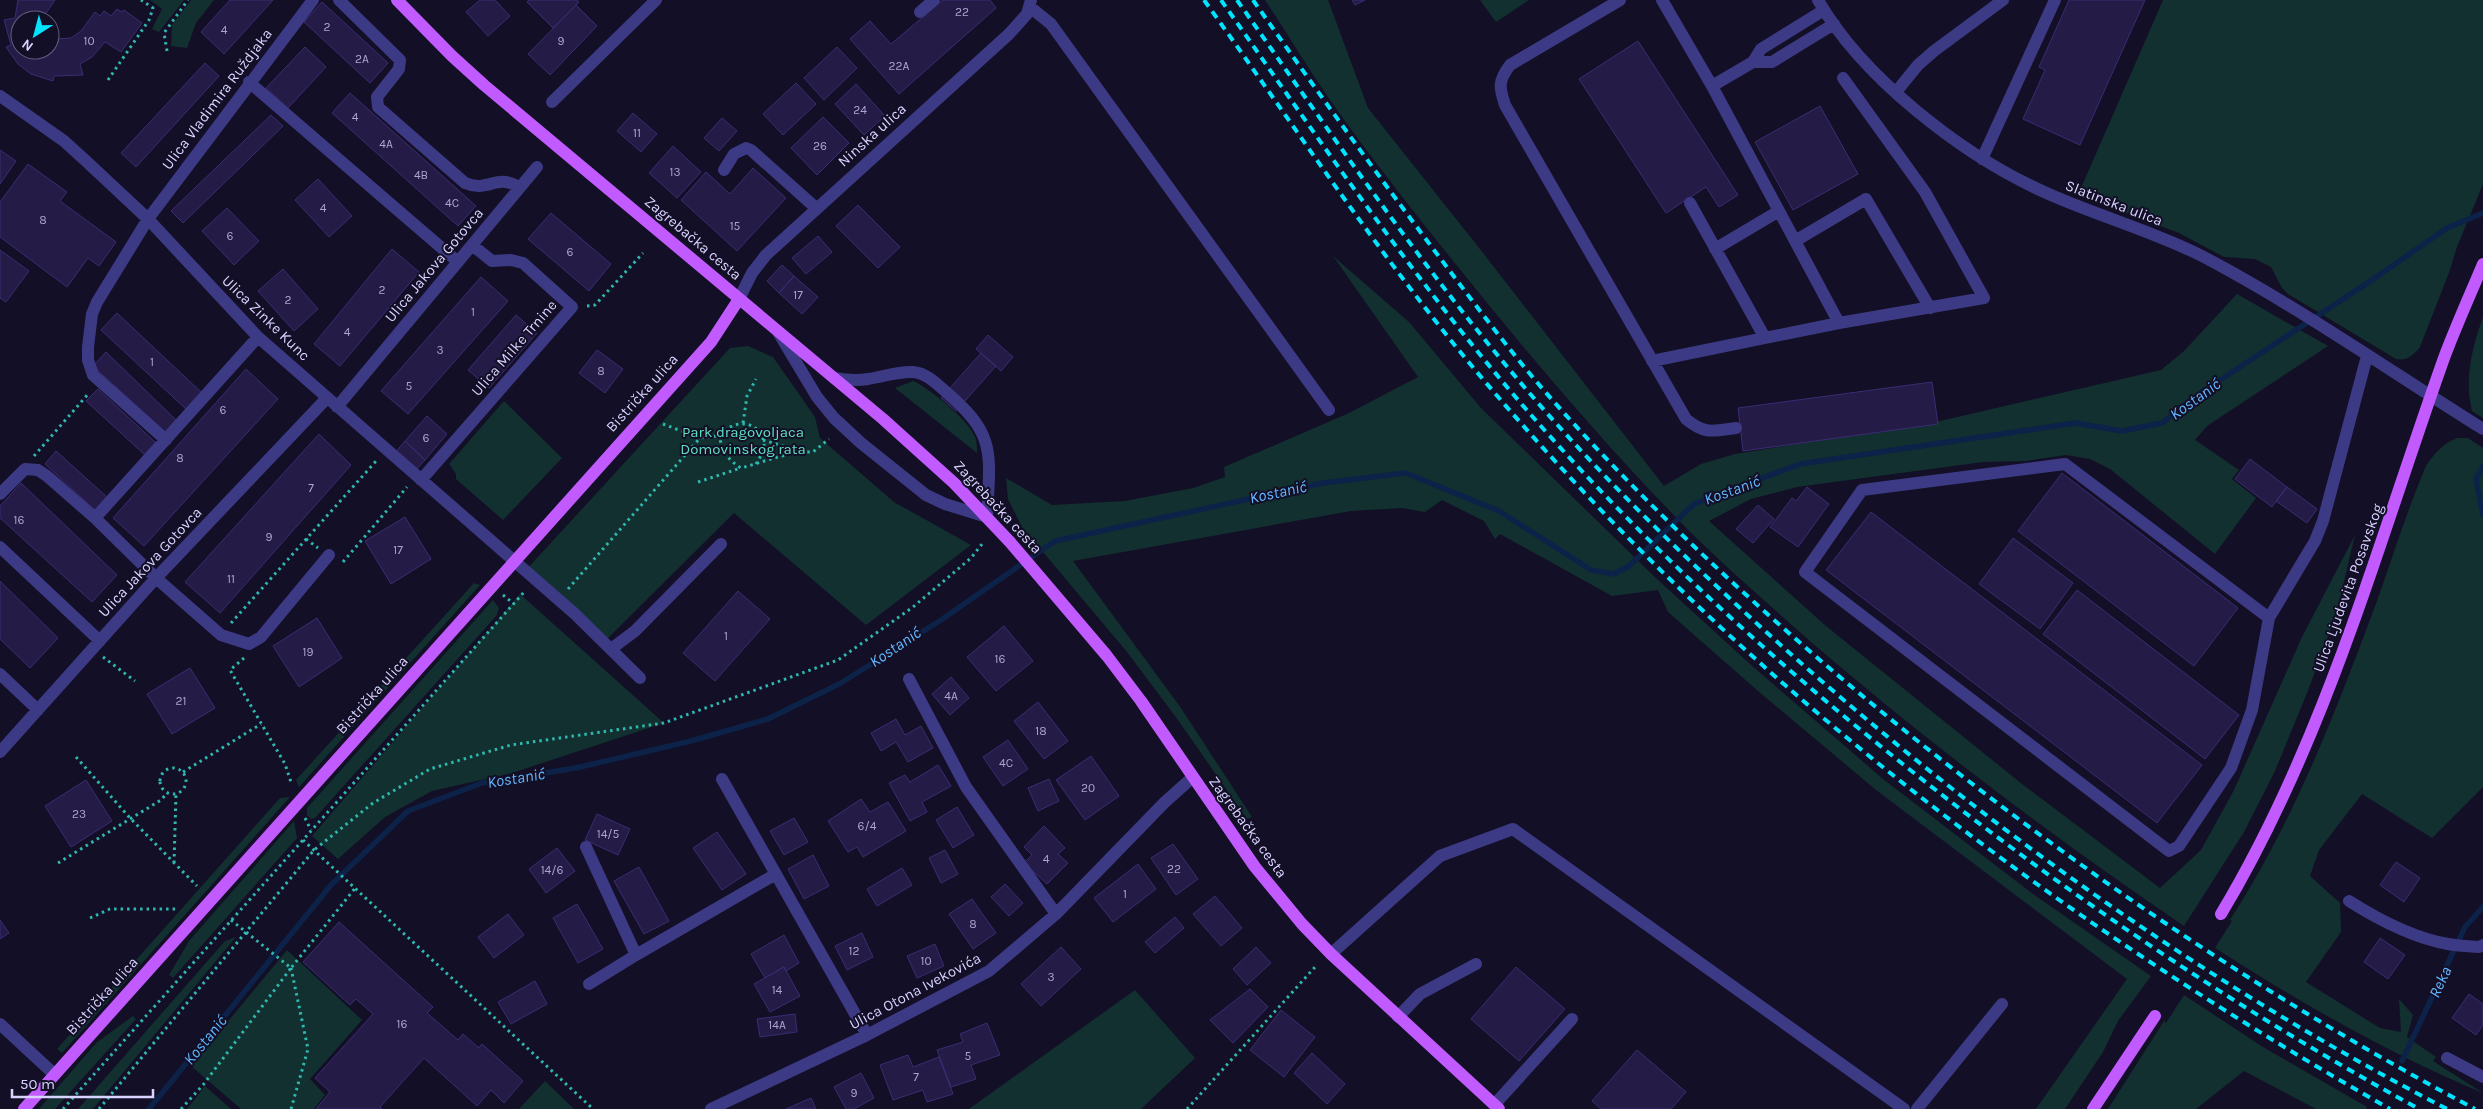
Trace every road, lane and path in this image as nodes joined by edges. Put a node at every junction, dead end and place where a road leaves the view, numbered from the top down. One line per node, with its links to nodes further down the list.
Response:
1 (141, 0): 19 (path)
2 (188, 0): 16 (path)
3 (313, 0): 20 (street, Ulica Vladimira Ruždjaka)
4 (339, 0): 28 (street)
5 (397, 0): 39 (main road, Zagrebačka cesta)
6 (656, 0): 24 (street)
7 (934, 0): 14 (street)
8 (1620, 0): 47 (street)
9 (1662, 0): 21 (street)
10 (2002, 0): 22 (street)
11 (2055, 0): 25 (street)
12 (1031, 4): 30 (street, Ninska ulica); 54 (street)
13 (1821, 5): 15 (street, Slatinska ulica); 17 (street)
14 (920, 12)
15 (1834, 24): 17 (street); 22 (street, Slatinska ulica)
16 (167, 50)
17 (1753, 62): 21 (street)
18 (1842, 78): 41 (street)
19 (108, 80)
20 (249, 82): 32 (street, Ulica Vladimira Ruždjaka); 37 (street)
21 (1712, 86): 31 (street)
22 (1896, 92): 25 (street, Slatinska ulica)
23 (0, 96): 32 (street, Ulica Zinke Kunc)
24 (552, 102)
25 (1982, 159): 46 (street, Slatinska ulica)
26 (537, 167): 28 (street, Ulica Jakova Gotovca)
27 (724, 170): 30 (street)
28 (520, 188): 34 (street, Ulica Jakova Gotovca)
29 (1690, 203): 35 (street)
30 (816, 208): 39 (street, Ninska ulica)
31 (1779, 211): 33 (street); 35 (street)
32 (148, 219): 44 (street, Ulica Zinke Kunc); 50 (street, Ulica Vladimira Ruždjaka)
33 (1795, 241): 41 (street); 42 (street)
34 (472, 245): 37 (street, Ulica Jakova Gotovca); 40 (street, Ulica Milke Trnine)
35 (1715, 249): 45 (street)
36 (642, 253): 40 (path)
37 (458, 262): 53 (street, Ulica Jakova Gotovca)
38 (2483, 264): 51 (main road, Ulica Ljudevita Posavskog)
39 (740, 299): 43 (main road, Zagrebačka cesta); 78 (main road, Bistrička ulica)
40 (572, 307): 69 (street, Ulica Milke Trnine)
41 (1930, 308): 42 (street)
42 (1839, 323): 45 (street)
43 (777, 330): 48 (main road, Zagrebačka cesta); 72 (street)
44 (258, 337): 52 (street, Ulica Zinke Kunc); 62 (street)
45 (1765, 338): 47 (street)
46 (2367, 356): 51 (street, Slatinska ulica); 85 (street)
47 (1652, 361): 58 (street)
48 (834, 378): 72 (main road, Zagrebačka cesta); 72 (street)
49 (756, 379): 56 (path)
50 (100, 381): 62 (street, Ulica Vladimira Ruždjaka); 67 (path)
51 (2431, 396): 57 (street, Slatinska ulica); 119 (main road, Ulica Ljudevita Posavskog)
52 (327, 398): 53 (street, Ulica Zinke Kunc); 80 (street, Ulica Jakova Gotovca)
53 (337, 407): 64 (street, Ulica Zinke Kunc)
54 (1329, 410)
55 (663, 424): 60 (path)
56 (743, 424): 59 (path); 63 (path)
57 (2478, 426)
58 (1736, 428)
59 (724, 435): 60 (path); 68 (path)
60 (700, 438): 81 (path)
61 (829, 439): 65 (path)
62 (166, 440): 73 (street)
63 (763, 440): 65 (path); 66 (path)
64 (386, 449): 69 (street, Ulica Zinke Kunc); 86 (path)
65 (800, 452): 66 (path)
66 (756, 464): 68 (path)
67 (30, 468): 71 (street); 73 (street)
68 (741, 468): 70 (path)
69 (419, 478): 78 (street, Ulica Zinke Kunc); 79 (path)
70 (698, 482)
71 (0, 494)
72 (987, 516): 100 (main road, Zagrebačka cesta)
73 (95, 518): 80 (street)
74 (721, 544): 88 (street)
75 (982, 544): 110 (path)
76 (0, 547): 87 (street)
77 (329, 555): 86 (street)
78 (514, 562): 88 (street, Ulica Zinke Kunc); 137 (main road, Bistrička ulica)
79 (339, 566)
80 (156, 578): 86 (street); 87 (street, Ulica Jakova Gotovca)
81 (563, 584)
82 (528, 588): 84 (path)
83 (501, 593): 84 (path)
84 (514, 604): 107 (path)
85 (2269, 618): 85 (street)
86 (221, 635)
87 (100, 641): 95 (street, Ulica Jakova Gotovca)
88 (612, 649): 92 (street, Ulica Zinke Kunc)
89 (249, 654): 96 (path)
90 (108, 660): 94 (path)
91 (0, 674): 95 (street)
92 (640, 678)
93 (909, 679): 118 (street)
94 (135, 681)
95 (38, 710): 97 (street, Ulica Jakova Gotovca)
96 (261, 724): 99 (path); 102 (path)
97 (0, 752)
98 (76, 757): 106 (path)
99 (183, 772): 103 (path); 104 (path)
100 (1193, 778): 118 (street, Ulica Otona Ivekovića); 124 (main road, Zagrebačka cesta)
101 (722, 779): 113 (street)
102 (291, 782)
103 (167, 793): 104 (path); 106 (path)
104 (176, 794): 112 (path)
105 (304, 817): 107 (path)
106 (130, 818): 111 (path); 112 (path)
107 (311, 830): 108 (path)
108 (303, 840): 110 (path); 121 (path)
109 (586, 847): 125 (street)
110 (314, 850): 115 (path); 122 (path)
111 (58, 863)
112 (174, 864): 114 (path)
113 (776, 874): 125 (street); 135 (street)
114 (197, 886)
115 (356, 887): 128 (path); 145 (path)
116 (2349, 901): 123 (street)
117 (177, 909): 120 (path)
118 (1056, 914): 135 (street, Ulica Otona Ivekovića)
119 (2221, 914)
120 (90, 918)
121 (231, 920): 122 (path); 141 (path)
122 (245, 933): 128 (path); 142 (path)
123 (2483, 945)
124 (1331, 954): 132 (main road, Zagrebačka cesta); 148 (street)
125 (636, 955): 129 (street)
126 (1476, 964): 132 (street)
127 (1315, 967): 147 (path)
128 (291, 968): 143 (path); 144 (path)
129 (588, 984)
130 (2002, 1004): 149 (street)
131 (2155, 1016): 150 (main road)
132 (1398, 1017): 139 (main road, Zagrebačka cesta)
133 (1572, 1019): 139 (street)
134 (0, 1024): 137 (street)
135 (867, 1035): 146 (street, Ulica Otona Ivekovića)
136 (2447, 1058): 138 (street)
137 (54, 1074): 140 (main road, Bistrička ulica)
138 (2483, 1077)
139 (1496, 1107)
140 (24, 1109)
141 (63, 1109)
142 (99, 1109)
143 (181, 1109)
144 (291, 1109)
145 (592, 1109)
146 (711, 1109)
147 (1187, 1109)
148 (1904, 1109)
149 (1917, 1109)
150 (2093, 1109)

